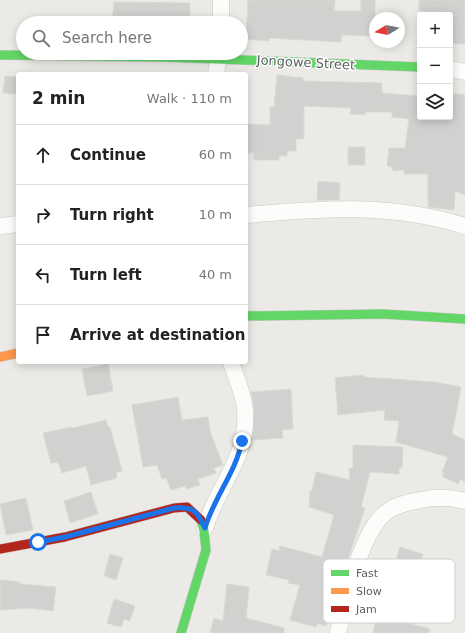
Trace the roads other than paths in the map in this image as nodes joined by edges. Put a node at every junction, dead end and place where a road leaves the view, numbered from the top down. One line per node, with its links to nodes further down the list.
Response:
1 (220, 0): 2 (street)
2 (220, 16)
3 (0, 55): 4 (main road, Jongowe Street)
4 (16, 56)
5 (156, 60): 6 (main road, Jongowe Street)
6 (218, 62): 7 (main road, Jongowe Street)
7 (417, 67)
8 (453, 70): 9 (street)
9 (465, 72)
10 (248, 215): 13 (street)
11 (16, 224): 12 (street)
12 (0, 226)
13 (465, 226)
14 (248, 316): 15 (main road)
15 (465, 319)
16 (16, 353): 17 (main road)
17 (0, 357)
18 (232, 364): 20 (street)
19 (465, 501): 22 (street)
20 (205, 528): 21 (main road); 24 (main road)
21 (0, 549)
22 (359, 559)
23 (341, 623): 25 (street)
24 (180, 633)
25 (338, 633)

